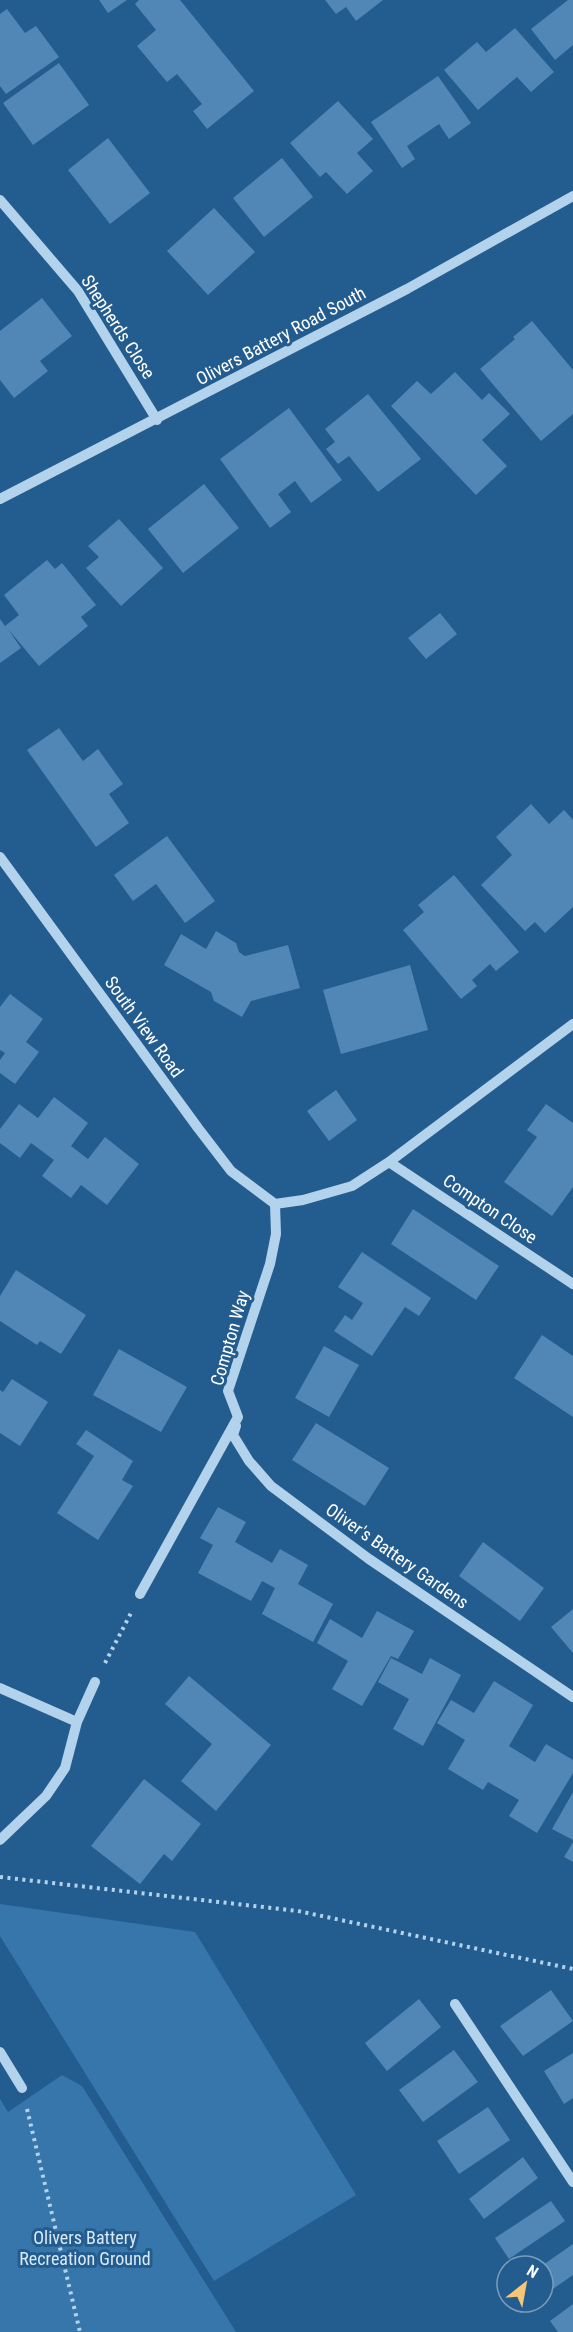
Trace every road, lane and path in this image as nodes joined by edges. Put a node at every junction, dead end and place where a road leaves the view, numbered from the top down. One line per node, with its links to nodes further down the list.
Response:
1 (573, 196): 3 (street, Olivers Battery Road South)
2 (0, 200): 3 (street, Shepherds Close)
3 (157, 420): 4 (street, Olivers Battery Road South)
4 (0, 499)
5 (0, 857): 8 (street, South View Road)
6 (573, 1024): 7 (street)
7 (389, 1162): 8 (street); 9 (street, Compton Close)
8 (275, 1204): 10 (street, Compton Way)
9 (573, 1284)
10 (238, 1417): 11 (street); 14 (street, Oliver's Battery Gardens)
11 (141, 1594): 12 (path)
12 (95, 1682): 15 (street)
13 (0, 1688): 15 (street)
14 (573, 1697)
15 (77, 1722): 16 (street)
16 (0, 1840)
17 (0, 1877): 18 (path)
18 (573, 1969)
19 (455, 2004): 22 (street)
20 (0, 2052): 21 (street)
21 (22, 2088): 23 (path)
22 (573, 2182)
23 (81, 2332)

